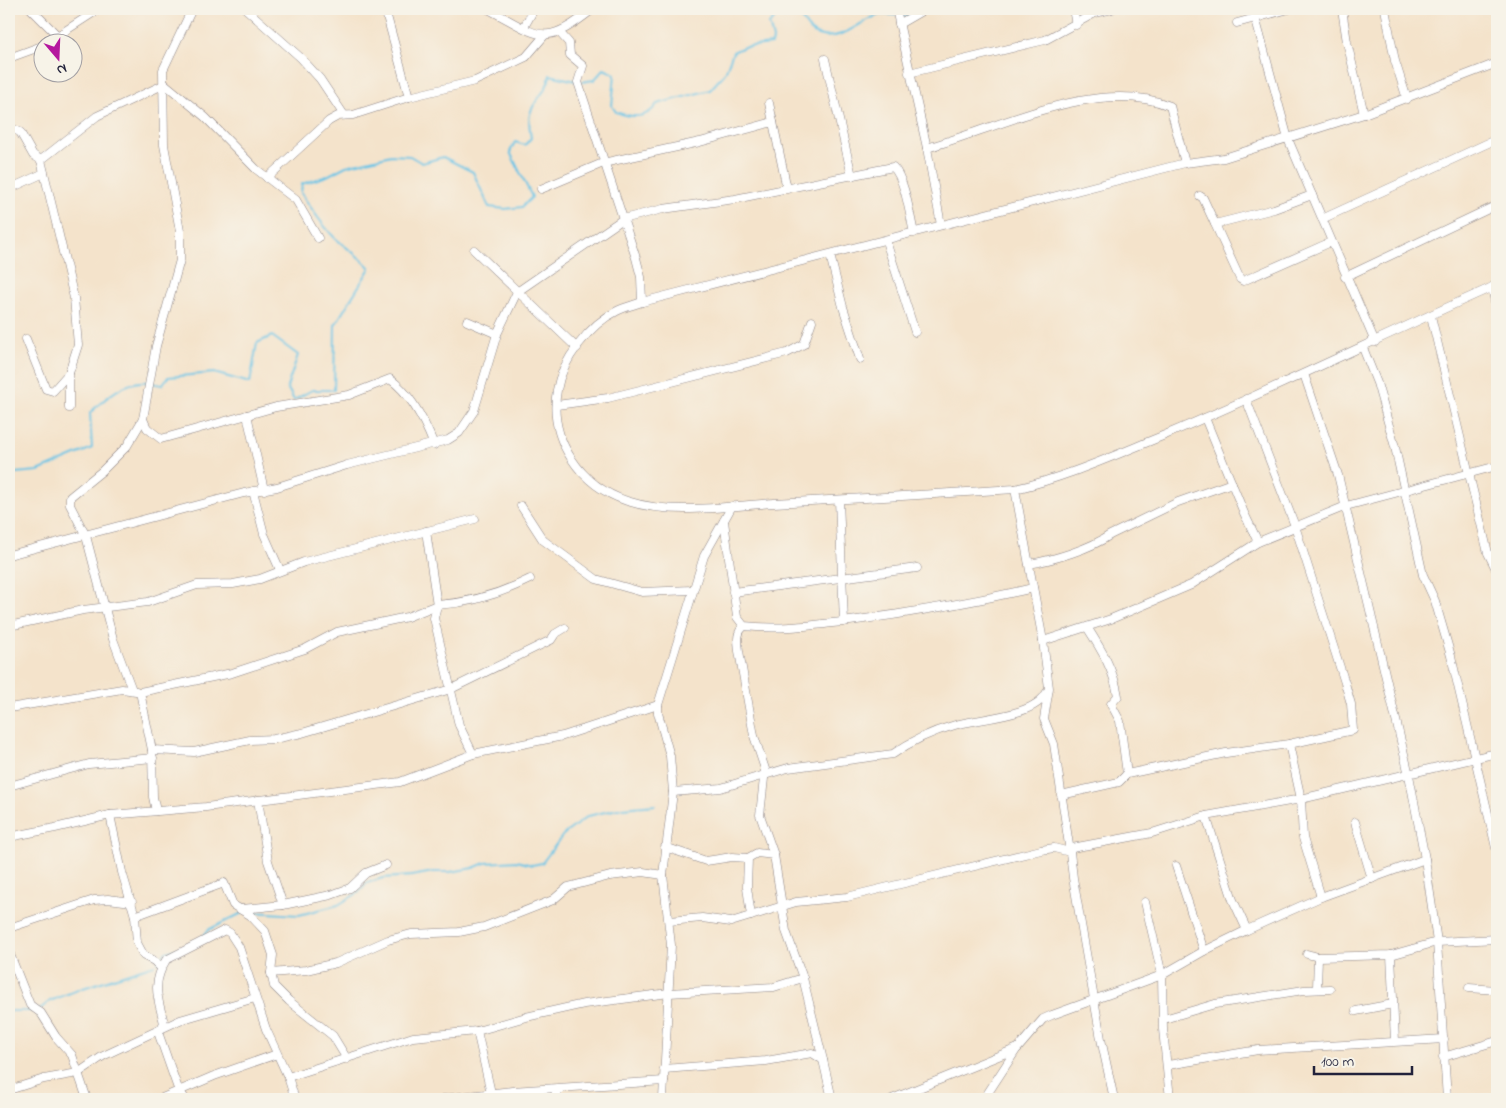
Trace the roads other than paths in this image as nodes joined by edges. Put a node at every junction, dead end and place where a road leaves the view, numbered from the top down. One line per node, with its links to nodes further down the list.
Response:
1 (31, 9): 21 (street)
2 (98, 9): 22 (street)
3 (192, 9): 30 (street)
4 (246, 9): 35 (street)
5 (385, 9): 31 (street)
6 (488, 9): 20 (street)
7 (534, 9): 20 (street)
8 (593, 9): 23 (street)
9 (896, 9): 17 (street)
10 (925, 9): 17 (street)
11 (1073, 9): 19 (street)
12 (1112, 9): 19 (street)
13 (1289, 9): 16 (street)
14 (1342, 9): 34 (street)
15 (1385, 9): 32 (street)
16 (1255, 17): 18 (street); 39 (street)
17 (898, 22): 29 (street)
18 (1238, 23)
19 (1076, 25): 29 (street)
20 (524, 28): 24 (street)
21 (54, 32)
22 (64, 32)
23 (560, 33): 24 (street); 42 (street)
24 (544, 36): 31 (street)
25 (32, 50): 26 (street)
26 (9, 58)
27 (825, 59): 45 (street)
28 (1497, 63): 32 (street)
29 (909, 73): 40 (street)
30 (164, 84): 41 (street); 46 (street); 85 (street)
31 (409, 97): 35 (street)
32 (1407, 99): 34 (street)
33 (769, 103): 36 (street)
34 (1364, 114): 39 (street)
35 (344, 115): 46 (street)
36 (773, 122): 42 (street); 48 (street)
37 (9, 127): 41 (street)
38 (1497, 138): 54 (street)
39 (1288, 139): 43 (street); 50 (street)
40 (927, 148): 43 (street); 56 (street)
41 (41, 160): 44 (street)
42 (603, 163): 49 (street); 53 (street)
43 (1185, 163): 56 (street)
44 (44, 173): 47 (street); 78 (street)
45 (852, 176): 48 (street); 57 (street)
46 (267, 178): 58 (street)
47 (9, 189)
48 (787, 189): 53 (street)
49 (541, 190)
50 (1312, 195): 54 (street); 55 (street)
51 (1200, 196): 55 (street)
52 (1497, 205): 63 (street)
53 (623, 219): 65 (street); 66 (street)
54 (1322, 219): 60 (street)
55 (1215, 224): 60 (street)
56 (941, 225): 57 (street)
57 (914, 233): 59 (street)
58 (318, 238)
59 (886, 241): 62 (street); 71 (street)
60 (1331, 242): 63 (street)
61 (474, 250): 65 (street)
62 (830, 255): 66 (street); 77 (street)
63 (1346, 277): 74 (street)
64 (1495, 286): 67 (street); 68 (street)
65 (517, 292): 72 (street); 75 (street)
66 (642, 302): 75 (street)
67 (1497, 312)
68 (1431, 316): 74 (street); 88 (street)
69 (467, 321): 72 (street)
70 (812, 321): 81 (street)
71 (915, 332)
72 (497, 334): 86 (street)
73 (26, 339): 78 (street)
74 (1375, 342): 76 (street)
75 (577, 348): 81 (street)
76 (1363, 348): 79 (street); 91 (street)
77 (860, 359)
78 (69, 373): 82 (street)
79 (1304, 374): 80 (street); 97 (street)
80 (1246, 399): 84 (street); 100 (street)
81 (557, 406): 96 (street)
82 (70, 408)
83 (247, 416): 85 (street); 86 (street); 92 (street)
84 (1205, 418): 89 (street); 90 (street)
85 (142, 419): 102 (street)
86 (434, 444): 92 (street)
87 (1497, 466): 88 (street)
88 (1469, 474): 91 (street); 108 (street)
89 (1232, 483): 103 (street); 105 (street)
90 (1015, 489): 94 (street); 105 (street)
91 (1404, 489): 97 (street); 131 (street)
92 (264, 490): 93 (street)
93 (253, 491): 102 (street); 107 (street)
94 (839, 500): 96 (street); 109 (street)
95 (521, 506): 112 (street)
96 (732, 506): 99 (street)
97 (1346, 506): 100 (street); 133 (street)
98 (475, 519): 101 (street)
99 (724, 521): 112 (street); 113 (street)
100 (1295, 526): 103 (street); 127 (street)
101 (426, 531): 107 (street); 114 (street)
102 (86, 536): 104 (street); 115 (street)
103 (1258, 542): 119 (street)
104 (9, 555)
105 (1029, 564): 111 (street)
106 (917, 568): 109 (street)
107 (280, 570): 115 (street)
108 (1497, 571)
109 (842, 578): 113 (street); 116 (street)
110 (530, 579): 114 (street)
111 (1033, 588): 116 (street); 121 (street)
112 (692, 590): 125 (street)
113 (732, 592): 118 (street)
114 (437, 605): 123 (street); 124 (street)
115 (105, 607): 117 (street); 124 (street)
116 (844, 622): 118 (street)
117 (9, 626)
118 (744, 626): 134 (street)
119 (1087, 627): 121 (street); 132 (street)
120 (565, 628): 123 (street)
121 (1043, 640): 122 (street)
122 (1049, 688): 134 (street); 137 (street)
123 (451, 689): 129 (street); 130 (street)
124 (136, 691): 126 (street); 129 (street)
125 (658, 705): 130 (street); 136 (street)
126 (9, 708)
127 (1289, 744): 132 (street); 138 (street)
128 (1497, 753): 131 (street)
129 (153, 754): 135 (street); 140 (street)
130 (473, 754): 139 (street)
131 (1476, 759): 133 (street); 147 (street)
132 (1127, 774): 137 (street)
133 (1409, 775): 138 (street); 150 (street)
134 (765, 776): 136 (street); 148 (street)
135 (9, 786)
136 (673, 792): 145 (street)
137 (1061, 795): 146 (street)
138 (1301, 799): 142 (street); 155 (street)
139 (258, 800): 140 (street); 158 (street)
140 (156, 811): 141 (street)
141 (110, 815): 144 (street); 156 (street)
142 (1206, 816): 146 (street); 165 (street)
143 (1355, 822): 154 (street)
144 (9, 837)
145 (665, 847): 149 (street); 153 (street)
146 (1070, 852): 159 (street); 183 (street)
147 (1497, 852)
148 (774, 855): 149 (street); 159 (street)
149 (748, 858): 162 (street)
150 (1425, 859): 154 (street); 167 (street)
151 (386, 865): 158 (street)
152 (1176, 866): 168 (street)
153 (663, 875): 163 (street); 174 (street)
154 (1372, 879): 155 (street)
155 (1321, 897): 165 (street)
156 (132, 902): 161 (street); 164 (street)
157 (1145, 902): 175 (street)
158 (283, 905): 160 (street)
159 (783, 906): 162 (street); 176 (street)
160 (242, 909): 161 (street); 174 (street)
161 (135, 916): 173 (street)
162 (750, 916): 163 (street)
163 (669, 922): 181 (street)
164 (9, 928)
165 (1247, 930): 168 (street)
166 (1497, 939): 167 (street)
167 (1437, 942): 171 (street); 189 (street)
168 (1204, 951): 175 (street)
169 (9, 952): 199 (street)
170 (1307, 954): 172 (street)
171 (1391, 956): 172 (street); 184 (street)
172 (1318, 957): 177 (street)
173 (161, 968): 182 (street); 188 (street)
174 (271, 973): 195 (street)
175 (1162, 975): 183 (street); 186 (street)
176 (803, 978): 181 (street); 196 (street)
177 (1317, 988): 179 (street); 186 (street)
178 (1470, 988): 180 (street)
179 (1330, 989)
180 (1497, 990)
181 (669, 993): 187 (street); 198 (street)
182 (255, 998): 188 (street); 193 (street)
183 (1094, 999): 192 (street); 216 (street)
184 (1393, 1004): 185 (street); 190 (street)
185 (1356, 1012)
186 (1164, 1018): 197 (street)
187 (477, 1031): 195 (street); 205 (street)
188 (158, 1032): 199 (street); 202 (street)
189 (1444, 1039): 190 (street); 194 (street)
190 (1395, 1041): 197 (street)
191 (1497, 1041): 194 (street)
192 (1018, 1048): 214 (street); 215 (street)
193 (277, 1054): 200 (street); 202 (street)
194 (1443, 1057): 218 (street)
195 (346, 1059): 200 (street)
196 (822, 1060): 198 (street); 213 (street)
197 (1168, 1066): 217 (street)
198 (664, 1069): 201 (street)
199 (78, 1073): 204 (street); 206 (street)
200 (288, 1077): 209 (street)
201 (664, 1081): 203 (street); 212 (street)
202 (181, 1089): 207 (street); 208 (street)
203 (560, 1089): 205 (street); 211 (street)
204 (9, 1090)
205 (491, 1093): 210 (street)
206 (87, 1099)
207 (160, 1099)
208 (185, 1099)
209 (295, 1099)
210 (443, 1099)
211 (552, 1099)
212 (663, 1099)
213 (832, 1099)
214 (892, 1099)
215 (984, 1099)
216 (1114, 1099)
217 (1170, 1099)
218 (1447, 1099)

